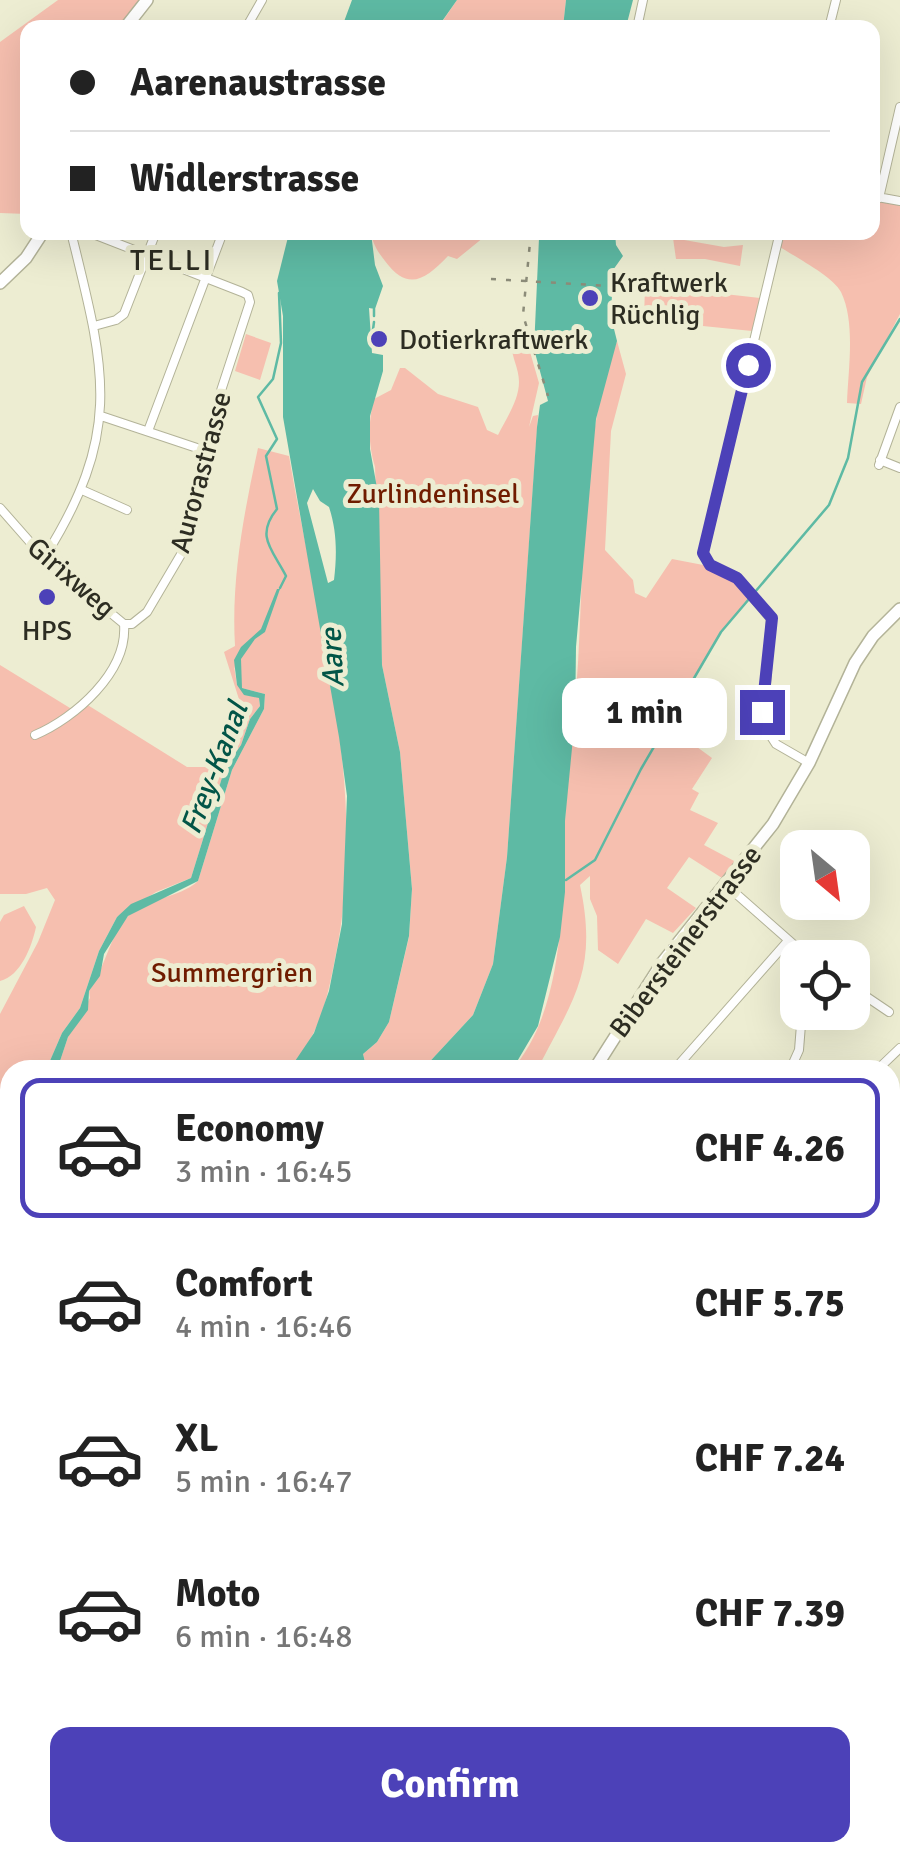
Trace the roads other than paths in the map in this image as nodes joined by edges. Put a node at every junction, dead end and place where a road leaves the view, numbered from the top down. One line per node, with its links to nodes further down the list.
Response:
1 (147, 0): 2 (main road)
2 (131, 20)
3 (900, 107): 4 (street)
4 (880, 182)
5 (38, 240): 13 (main road)
6 (73, 240): 14 (street)
7 (107, 240): 11 (street)
8 (153, 240): 11 (street)
9 (220, 240): 12 (street)
10 (778, 240): 27 (street)
11 (146, 256): 12 (street); 14 (street)
12 (206, 279): 17 (street); 18 (street, Aurorastrasse)
13 (0, 283)
14 (94, 326): 16 (street)
15 (900, 407): 19 (street)
16 (100, 416): 17 (street); 20 (street)
17 (148, 432): 18 (street)
18 (206, 451): 25 (street, Aurorastrasse)
19 (900, 468)
20 (82, 490): 22 (street); 23 (street)
21 (0, 508): 23 (street, Girixweg)
22 (127, 510)
23 (44, 558): 25 (street, Girixweg)
24 (900, 609): 27 (main road, Bibersteinerstrasse)
25 (124, 624): 26 (street, Girixweg)
26 (34, 735)
27 (808, 763): 28 (main road, Bibersteinerstrasse)
28 (725, 884): 29 (street); 34 (main road, Bibersteinerstrasse)
29 (786, 940)
30 (780, 951): 35 (street)
31 (870, 1000): 32 (street)
32 (889, 1012)
33 (800, 1030): 36 (street)
34 (600, 1060)
35 (683, 1060)
36 (794, 1060)

